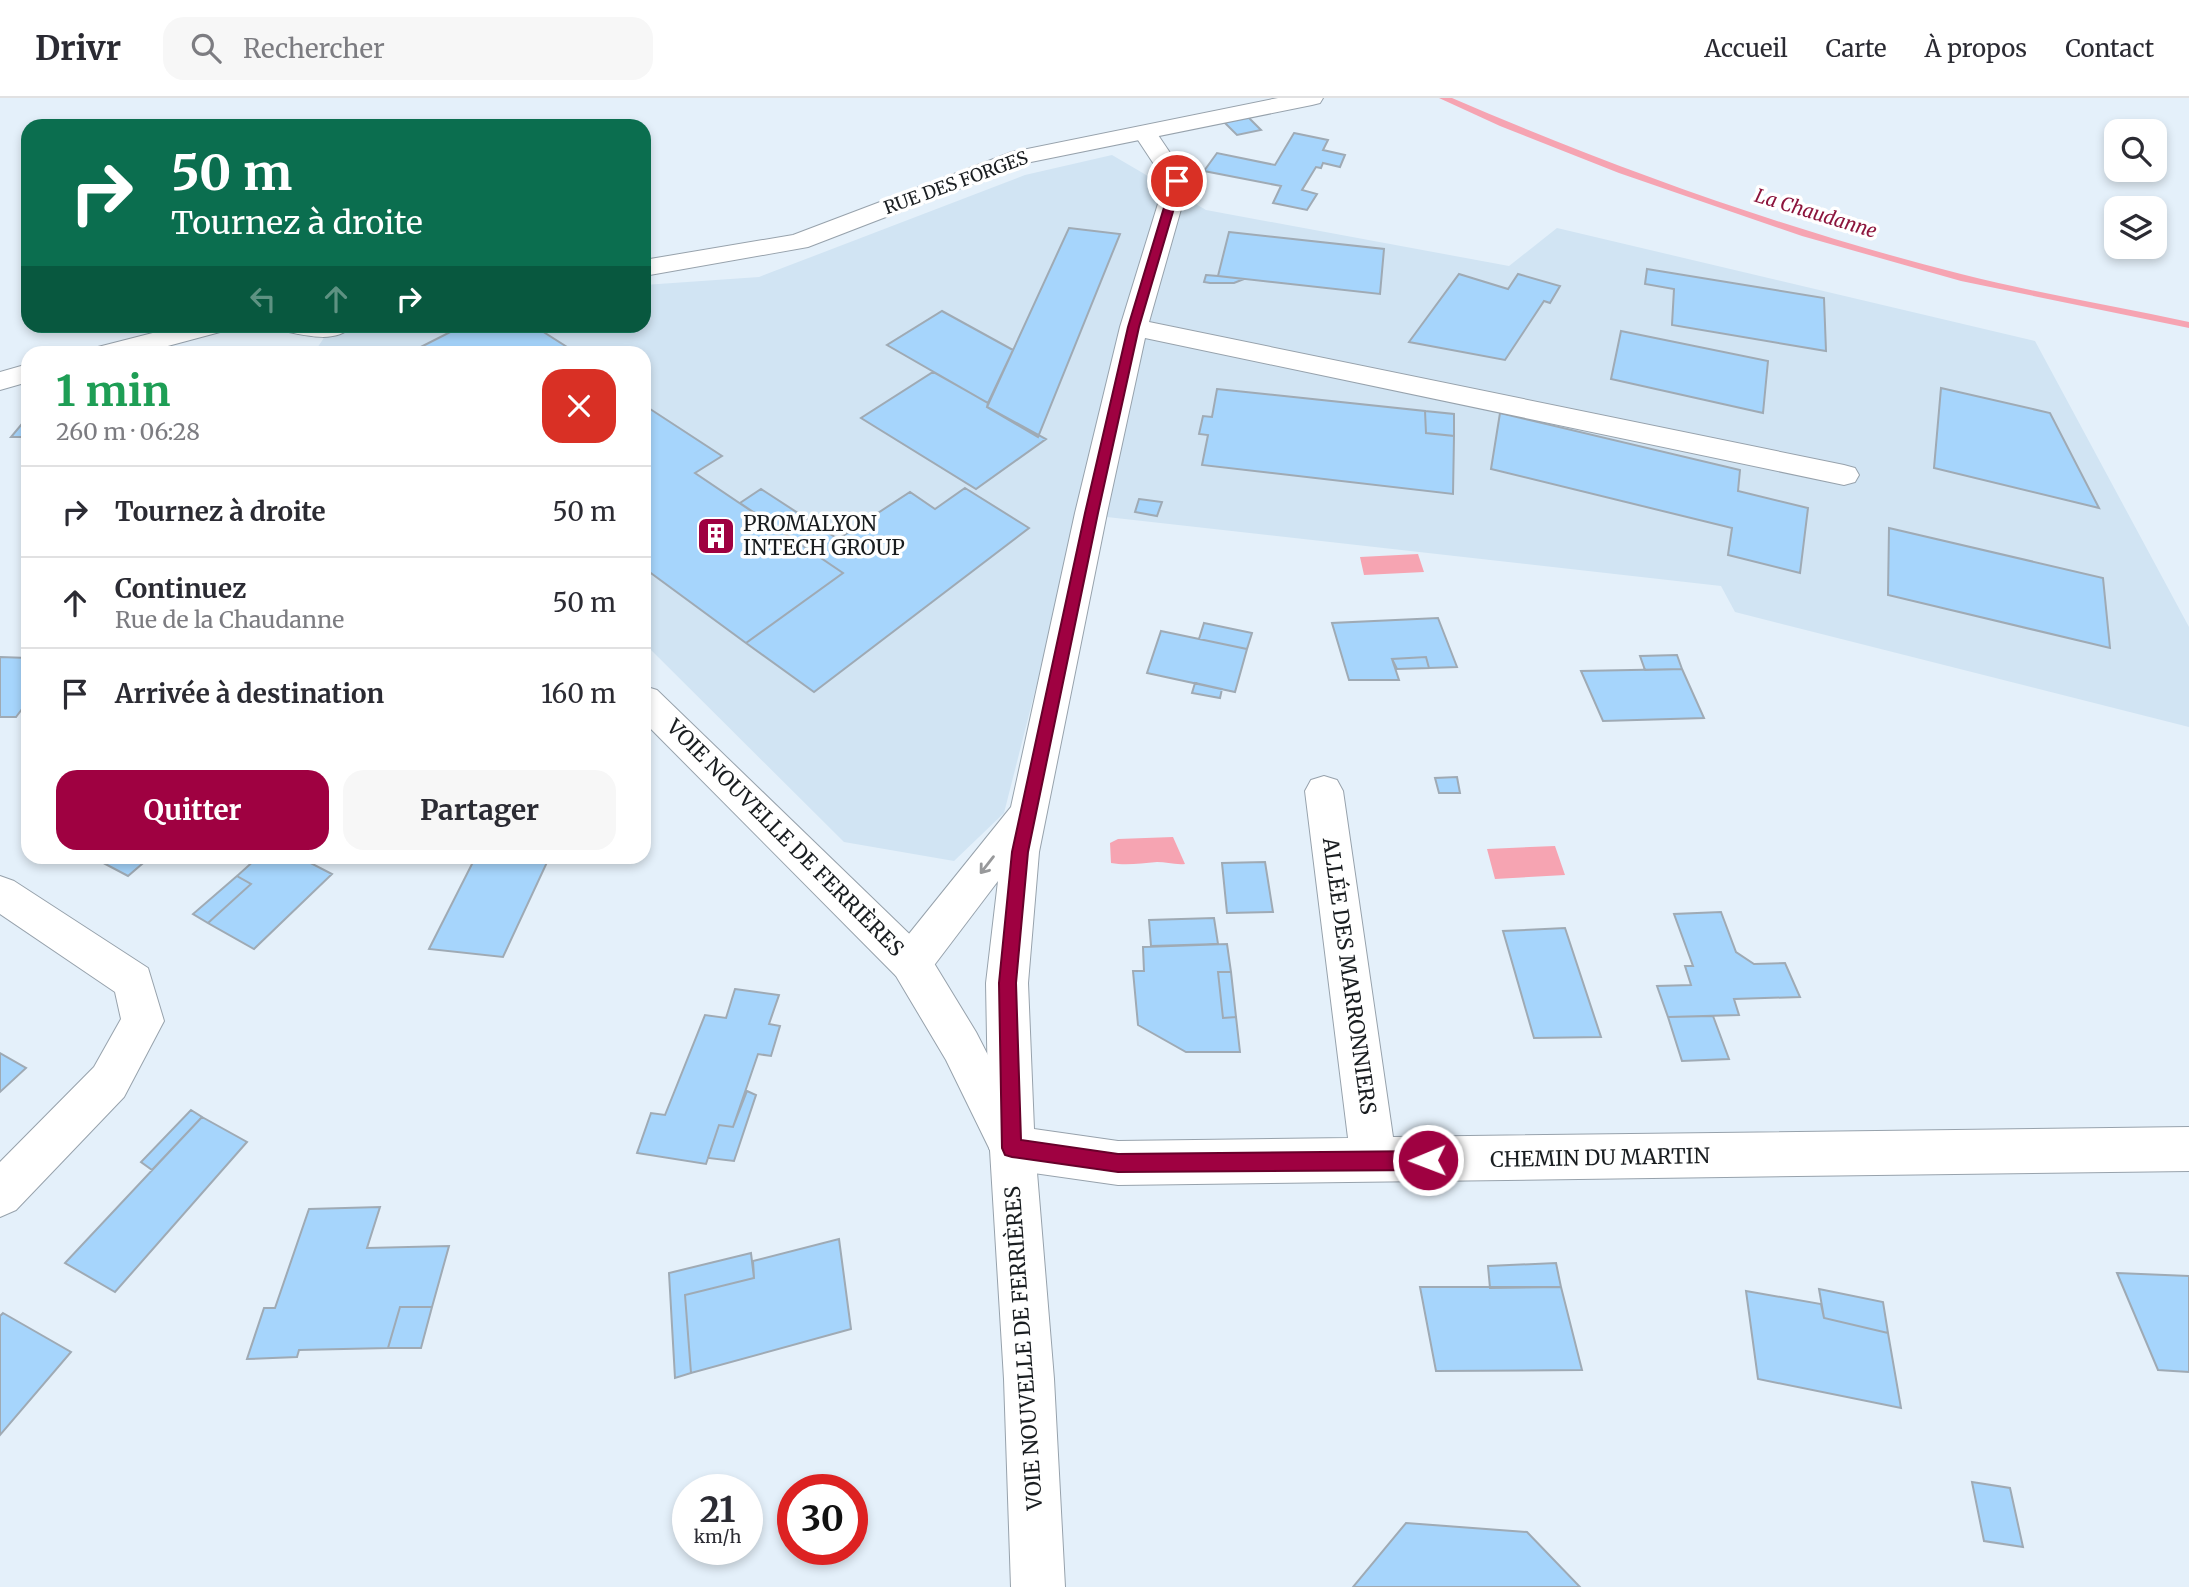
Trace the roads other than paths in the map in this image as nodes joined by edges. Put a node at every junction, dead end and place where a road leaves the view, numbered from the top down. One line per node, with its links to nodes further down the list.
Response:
1 (1312, 98): 2 (street, RUE DES FORGES)
2 (1146, 134): 3 (street, RUE DES FORGES); 4 (street)
3 (651, 267)
4 (1134, 327): 7 (street); 10 (street)
5 (184, 333): 6 (street)
6 (134, 346)
7 (1844, 475)
8 (651, 707): 12 (street, VOIE NOUVELLE DE FERRIÈRES)
9 (1324, 791): 15 (street, ALLÉE DES MARRONNIERS)
10 (1029, 811): 12 (street, one-way to 12); 13 (street)
11 (0, 893): 16 (street)
12 (911, 963): 13 (street, VOIE NOUVELLE DE FERRIÈRES)
13 (1012, 1148): 15 (street, CHEMIN DU MARTIN); 17 (street, VOIE NOUVELLE DE FERRIÈRES)
14 (2189, 1149): 15 (street, CHEMIN DU MARTIN)
15 (1374, 1161)
16 (0, 1194)
17 (1038, 1587)

